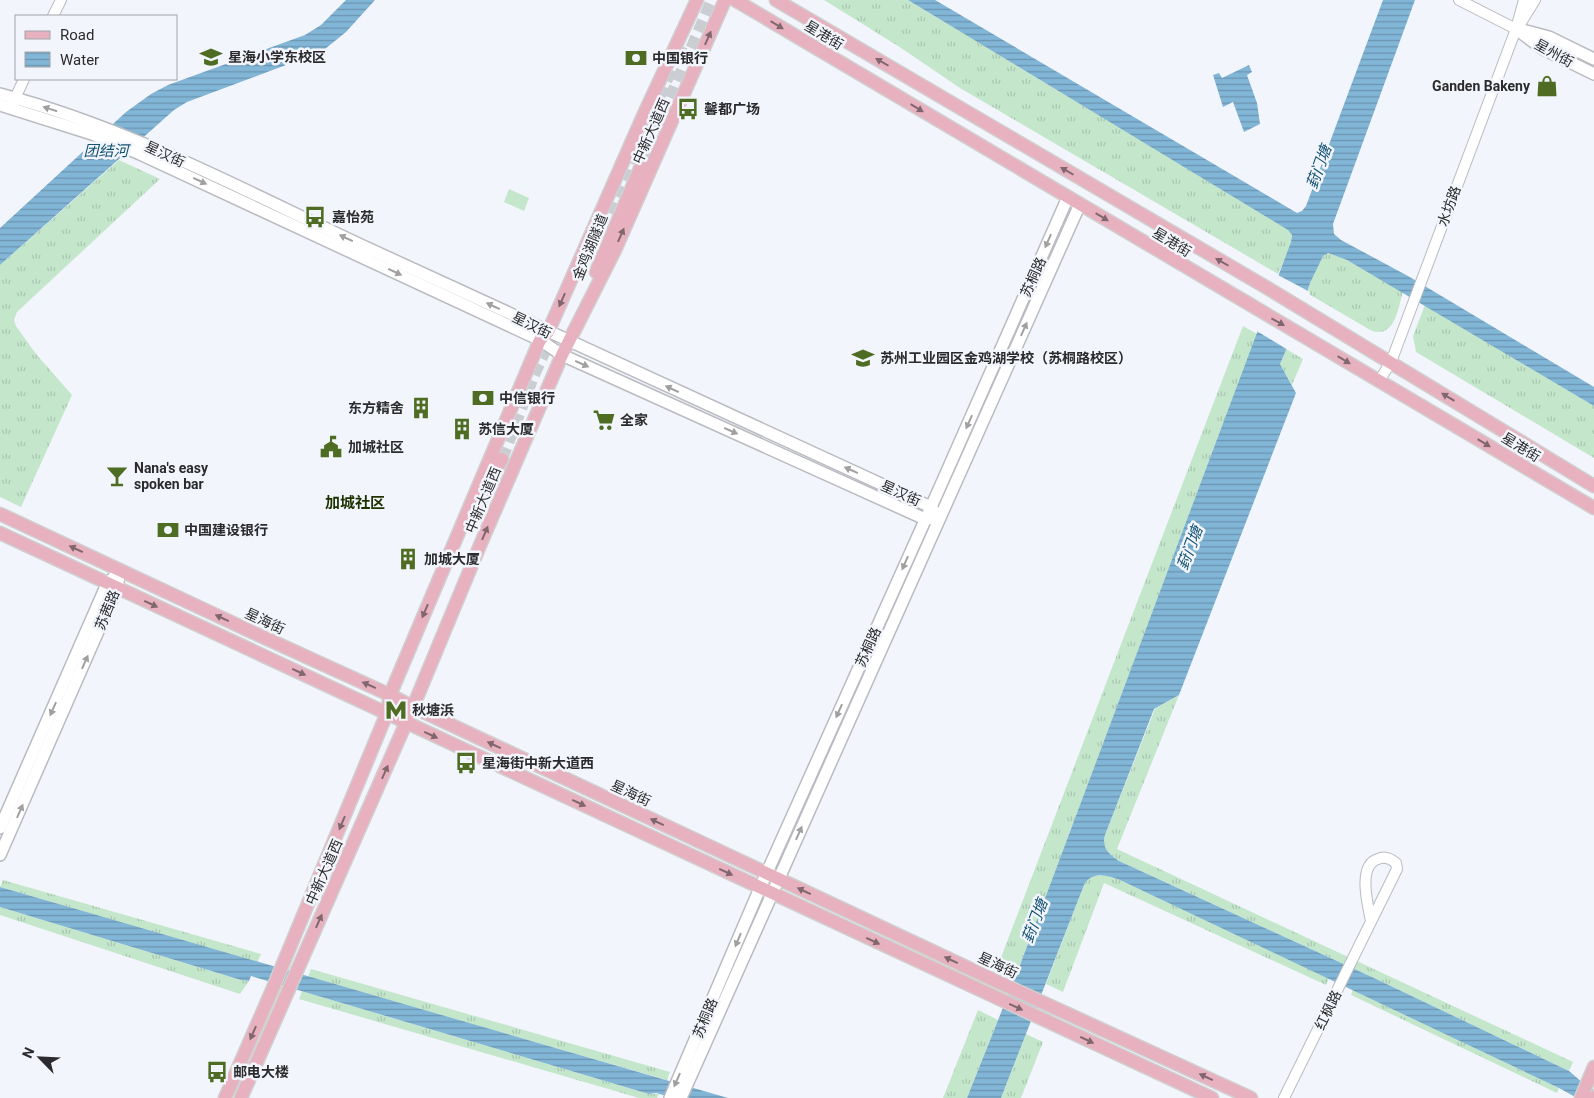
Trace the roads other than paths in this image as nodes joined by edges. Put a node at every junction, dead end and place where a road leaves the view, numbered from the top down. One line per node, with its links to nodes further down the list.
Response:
1 (61, 0): 9 (street)
2 (697, 0): 21 (main road, 中新大道西, one-way to 21)
3 (725, 0): 22 (main road, 中新大道西, one-way to 3)
4 (735, 0): 17 (main road, 星港街, one-way to 17)
5 (776, 0): 24 (main road, 星港街, one-way to 5)
6 (1459, 0): 10 (street, 星州街)
7 (1524, 0): 10 (street, 水坊路)
8 (1534, 0): 10 (street, 水坊路)
9 (54, 15)
10 (1516, 29): 11 (main road, 星州街); 12 (main road, 星州街); 24 (street, 水坊路)
11 (1594, 59)
12 (1594, 74)
13 (23, 80): 15 (street)
14 (0, 94): 15 (main road, 星汉街)
15 (9, 104): 21 (main road, 星汉街)
16 (642, 164): 22 (main road, 金鸡湖隧道)
17 (1068, 197): 18 (main road, 星港街); 19 (main road, 苏桐路)
18 (1080, 204): 20 (main road, 苏桐路); 25 (main road, 星港街, one-way to 25)
19 (1059, 218): 20 (main road); 26 (main road, 苏桐路, one-way to 26)
20 (1071, 223): 27 (main road, 苏桐路, one-way to 20)
21 (544, 336): 22 (main road, 星汉街); 23 (main road, 星汉街); 40 (main road, 中新大道西)
22 (569, 342): 23 (main road, 中新大道西); 28 (main road, 星汉街, one-way to 22)
23 (562, 355): 29 (main road, 星汉街, one-way to 29); 44 (main road, 中新大道西, one-way to 23)
24 (1391, 362): 25 (street, 水坊路); 31 (main road, 星港街, one-way to 24)
25 (1379, 381): 33 (main road, 星港街, one-way to 33)
26 (982, 392): 27 (main road); 32 (main road, 苏桐路, one-way to 32)
27 (994, 397): 35 (main road, 苏桐路)
28 (779, 438): 29 (main road); 32 (main road, 星汉街, one-way to 28)
29 (774, 450): 36 (main road, 星汉街)
30 (502, 459): 40 (main road)
31 (1594, 486)
32 (931, 506): 35 (main road, 星汉街); 36 (main road, 苏桐路)
33 (1594, 508)
34 (0, 514): 38 (main road, 星海街, one-way to 34)
35 (940, 518): 36 (main road, 星汉街); 42 (main road, 苏桐路)
36 (925, 519): 41 (main road, 苏桐路, one-way to 41)
37 (0, 533): 39 (main road)
38 (120, 570): 39 (main road, 苏茜路); 43 (main road, 星海街, one-way to 38)
39 (112, 586): 45 (main road, one-way to 45); 47 (main road, 苏茜路, one-way to 47); 48 (main road, 苏茜路, one-way to 39)
40 (434, 589): 43 (main road, 中新大道西, one-way to 43)
41 (868, 646): 42 (main road); 49 (main road, 苏桐路, one-way to 49)
42 (880, 650): 49 (main road, 苏桐路, one-way to 42)
43 (390, 695): 44 (main road, 星海街); 45 (main road, 中新大道西)
44 (413, 707): 46 (main road, 中新大道西); 49 (main road, 星海街, one-way to 44)
45 (387, 713): 46 (main road); 54 (main road, 中新大道西, one-way to 54)
46 (406, 723): 50 (main road, one-way to 50); 55 (main road, 中新大道西, one-way to 46)
47 (0, 828)
48 (0, 855)
49 (773, 876): 50 (main road, 苏桐路); 59 (main road, 星海街, one-way to 49)
50 (766, 891): 52 (main road, 苏桐路); 58 (main road, one-way to 58)
51 (1371, 921): 51 (street, 红枫路); 60 (street, 红枫路)
52 (690, 1065): 56 (main road, 苏桐路, one-way to 56); 57 (main road, 苏桐路)
53 (1594, 1067): 61 (main road)
54 (225, 1098)
55 (241, 1098)
56 (670, 1098)
57 (681, 1098)
58 (1212, 1098)
59 (1251, 1098)
60 (1284, 1098)
61 (1581, 1098)

